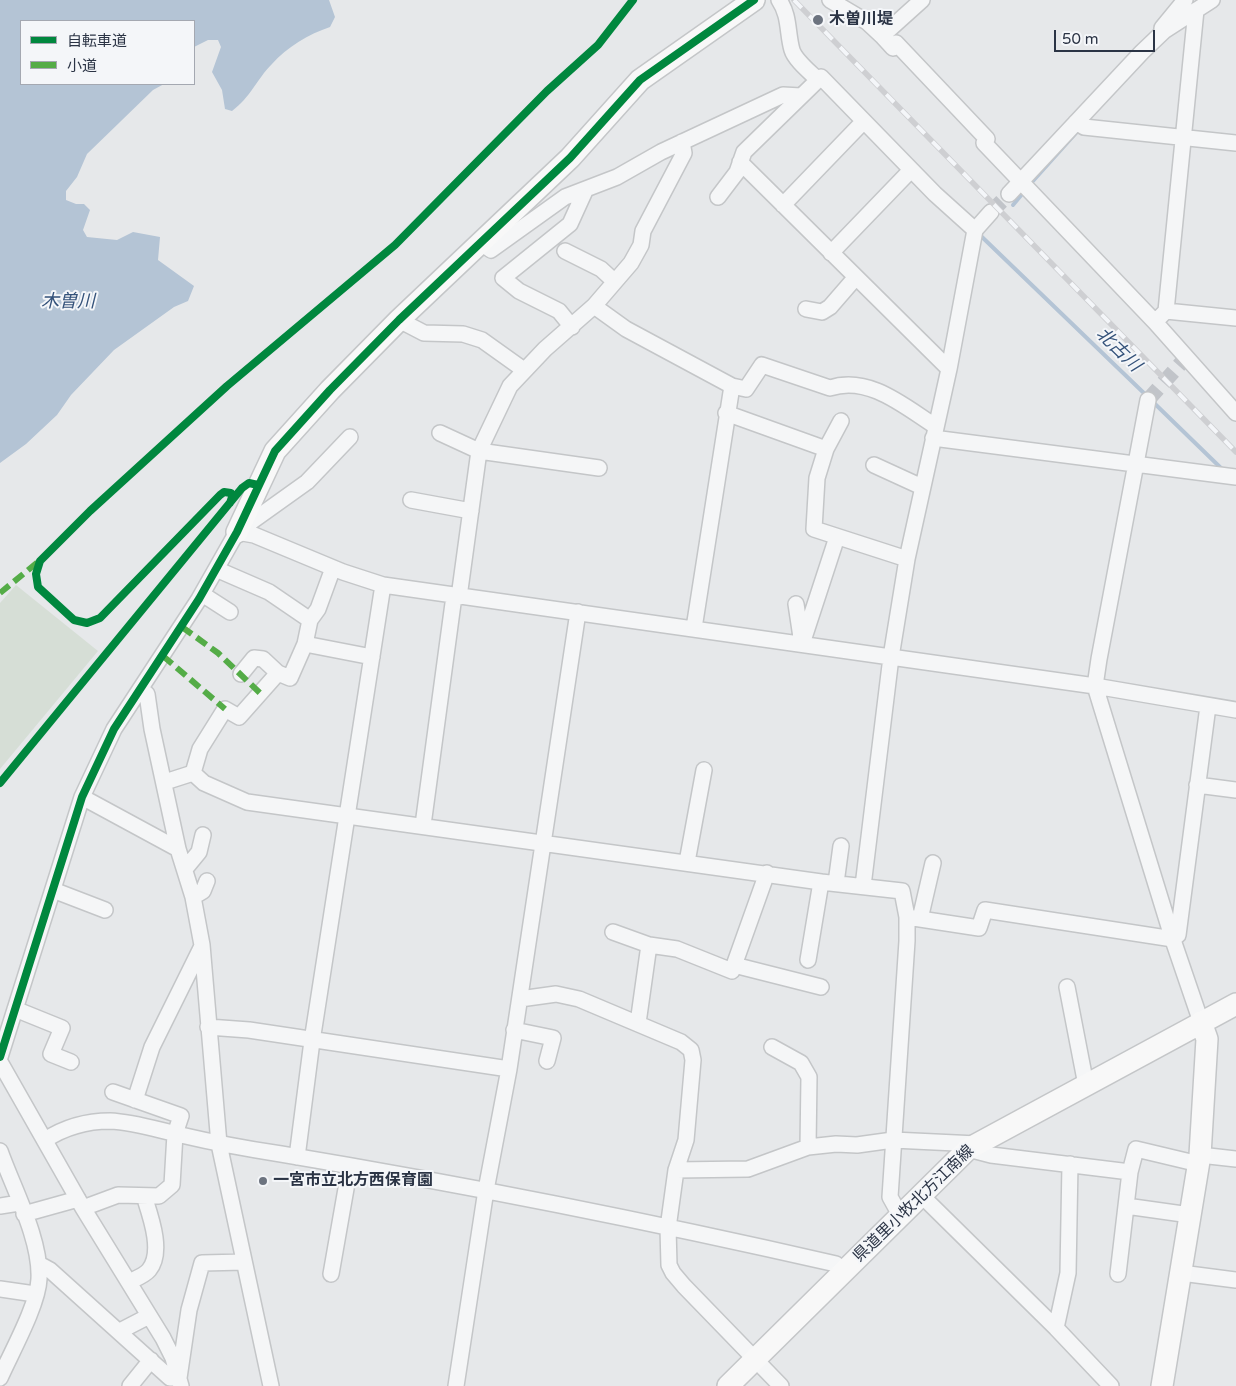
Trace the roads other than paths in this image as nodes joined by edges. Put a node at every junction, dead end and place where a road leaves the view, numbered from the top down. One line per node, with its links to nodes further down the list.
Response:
1 (754, 0): 26 (street)
2 (779, 0): 10 (street)
3 (830, 0): 8 (street)
4 (922, 0): 8 (street)
5 (1185, 0): 9 (street)
6 (1212, 0): 7 (street)
7 (1196, 10): 9 (street); 14 (street)
8 (882, 36): 19 (street)
9 (1142, 52): 13 (street)
10 (818, 80): 11 (street); 12 (street)
11 (800, 96): 15 (street); 17 (street)
12 (864, 122): 18 (street); 23 (street)
13 (1076, 122): 14 (street); 19 (street)
14 (1183, 138): 16 (street); 33 (street)
15 (682, 142): 20 (street); 30 (street)
16 (1236, 143)
17 (740, 162): 22 (street); 23 (street)
18 (911, 170): 25 (street); 28 (street)
19 (1020, 180): 21 (street); 36 (street)
20 (585, 191): 26 (street); 37 (street)
21 (1009, 194)
22 (718, 197)
23 (783, 205): 28 (street)
24 (991, 212): 25 (street)
25 (974, 230): 38 (street)
26 (481, 243): 35 (street)
27 (565, 251): 30 (street)
28 (831, 253): 29 (street)
29 (856, 277): 32 (street); 38 (street)
30 (614, 281): 31 (street)
31 (594, 306): 37 (street); 40 (street)
32 (806, 309)
33 (1166, 311): 34 (street); 36 (street)
34 (1236, 318)
35 (398, 320): 39 (street); 57 (street)
36 (1155, 322): 43 (street)
37 (572, 327): 39 (street)
38 (949, 369): 45 (street)
39 (524, 370): 49 (street)
40 (732, 386): 42 (street); 45 (street)
41 (1148, 400): 50 (street)
42 (726, 412): 48 (street); 69 (street)
43 (1236, 413)
44 (841, 421): 48 (street)
45 (934, 432): 50 (street); 54 (street)
46 (440, 433): 49 (street)
47 (350, 437): 57 (street)
48 (826, 449): 58 (street)
49 (479, 451): 52 (street); 56 (street)
50 (1135, 463): 53 (street); 76 (street)
51 (874, 465): 54 (street)
52 (599, 468)
53 (1229, 477)
54 (922, 487): 59 (street)
55 (410, 500): 56 (street)
56 (471, 511): 64 (street)
57 (238, 532): 60 (street); 61 (street)
58 (838, 537): 59 (street); 71 (street)
59 (907, 559): 73 (street)
60 (333, 568): 62 (street); 68 (street)
61 (216, 569): 63 (street); 68 (street)
62 (383, 585): 64 (street); 72 (street)
63 (202, 594): 66 (street); 77 (street)
64 (456, 597): 67 (street); 87 (street)
65 (796, 604): 71 (street)
66 (230, 612)
67 (578, 612): 69 (street); 89 (street)
68 (310, 620): 70 (street)
69 (694, 628): 71 (street)
70 (305, 644): 72 (street); 74 (street)
71 (802, 644): 73 (street)
72 (372, 657): 86 (street)
73 (890, 657): 76 (street); 99 (street)
74 (278, 673): 75 (street); 81 (street)
75 (241, 674)
76 (1095, 686): 78 (street); 105 (street)
77 (140, 689): 82 (street); 85 (street)
78 (1208, 706): 79 (street); 83 (street)
79 (1236, 710)
80 (704, 770): 92 (street)
81 (193, 773): 82 (street); 86 (street)
82 (165, 782): 91 (street)
83 (1197, 786): 84 (street); 105 (street)
84 (1236, 790)
85 (82, 797): 91 (street); 100 (street)
86 (349, 816): 87 (street); 119 (street)
87 (423, 825): 89 (street)
88 (203, 835): 94 (street)
89 (543, 841): 92 (street); 112 (street)
90 (841, 846): 98 (street)
91 (178, 849): 94 (street)
92 (687, 862): 95 (street)
93 (933, 863): 103 (street)
94 (185, 869): 101 (street)
95 (767, 873): 97 (street); 109 (street)
96 (207, 881): 101 (street)
97 (821, 882): 98 (street); 108 (street)
98 (836, 883): 99 (street)
99 (864, 886): 103 (street)
100 (53, 890): 102 (street); 114 (street)
101 (193, 897): 106 (street)
102 (105, 910)
103 (913, 918): 105 (street); 131 (street)
104 (613, 932): 107 (street)
105 (1173, 939): 115 (street)
106 (202, 945): 117 (street); 128 (street)
107 (649, 945): 109 (street); 116 (street)
108 (808, 960)
109 (734, 965): 110 (street)
110 (821, 987)
111 (1067, 987): 126 (street)
112 (520, 998): 116 (street); 118 (street)
113 (1236, 1004): 115 (street, 県道里小牧北方江南線)
114 (15, 1009): 121 (street); 124 (street)
115 (1201, 1022): 126 (street, 県道里小牧北方江南線); 138 (street)
116 (638, 1023): 141 (street)
117 (208, 1027): 119 (street); 132 (street)
118 (514, 1030): 122 (street); 125 (street)
119 (312, 1041): 125 (street); 136 (street)
120 (772, 1047): 134 (street)
121 (0, 1057)
122 (547, 1061)
123 (0, 1062): 130 (street)
124 (70, 1062)
125 (508, 1069): 143 (street)
126 (1086, 1085): 133 (street, 県道里小牧北方江南線)
127 (113, 1092): 128 (street)
128 (135, 1100): 129 (street)
129 (175, 1134): 130 (street); 132 (street); 145 (street)
130 (45, 1140): 146 (street)
131 (893, 1140): 133 (street); 134 (street); 150 (street)
132 (219, 1144): 136 (street); 153 (street)
133 (972, 1146): 139 (street); 144 (street, 県道里小牧北方江南線)
134 (808, 1147): 141 (street)
135 (0, 1151): 149 (street)
136 (297, 1157): 140 (street)
137 (1236, 1159): 138 (street)
138 (1199, 1160): 142 (street); 151 (street)
139 (1070, 1164): 142 (street); 164 (street)
140 (350, 1166): 143 (street); 157 (street)
141 (676, 1170): 152 (street)
142 (1130, 1172): 148 (street)
143 (486, 1190): 152 (street); 172 (street)
144 (921, 1195): 150 (street, 県道里小牧北方江南線); 164 (street)
145 (144, 1196): 146 (street); 160 (street)
146 (80, 1204): 149 (street); 160 (street)
147 (0, 1206): 149 (street)
148 (1126, 1206): 151 (street); 158 (street)
149 (21, 1209): 154 (street)
150 (900, 1215): 155 (street, 県道里小牧北方江南線)
151 (1190, 1215): 156 (street)
152 (668, 1228): 155 (street); 166 (street)
153 (244, 1262): 169 (street); 171 (street)
154 (39, 1264): 162 (street); 165 (street)
155 (843, 1271): 166 (street, 県道里小牧北方江南線)
156 (1181, 1273): 159 (street); 176 (street)
157 (331, 1274)
158 (1118, 1274)
159 (1236, 1280)
160 (129, 1282): 163 (street)
161 (0, 1289): 162 (street)
162 (35, 1294): 168 (street)
163 (149, 1316): 165 (street); 169 (street)
164 (1056, 1328): 175 (street)
165 (120, 1332): 167 (street)
166 (755, 1359): 173 (street, 県道里小牧北方江南線); 174 (street)
167 (151, 1360): 169 (street); 170 (street)
168 (0, 1378)
169 (180, 1382)
170 (130, 1386)
171 (271, 1386)
172 (456, 1386)
173 (728, 1386)
174 (781, 1386)
175 (1110, 1386)
176 (1162, 1386)

